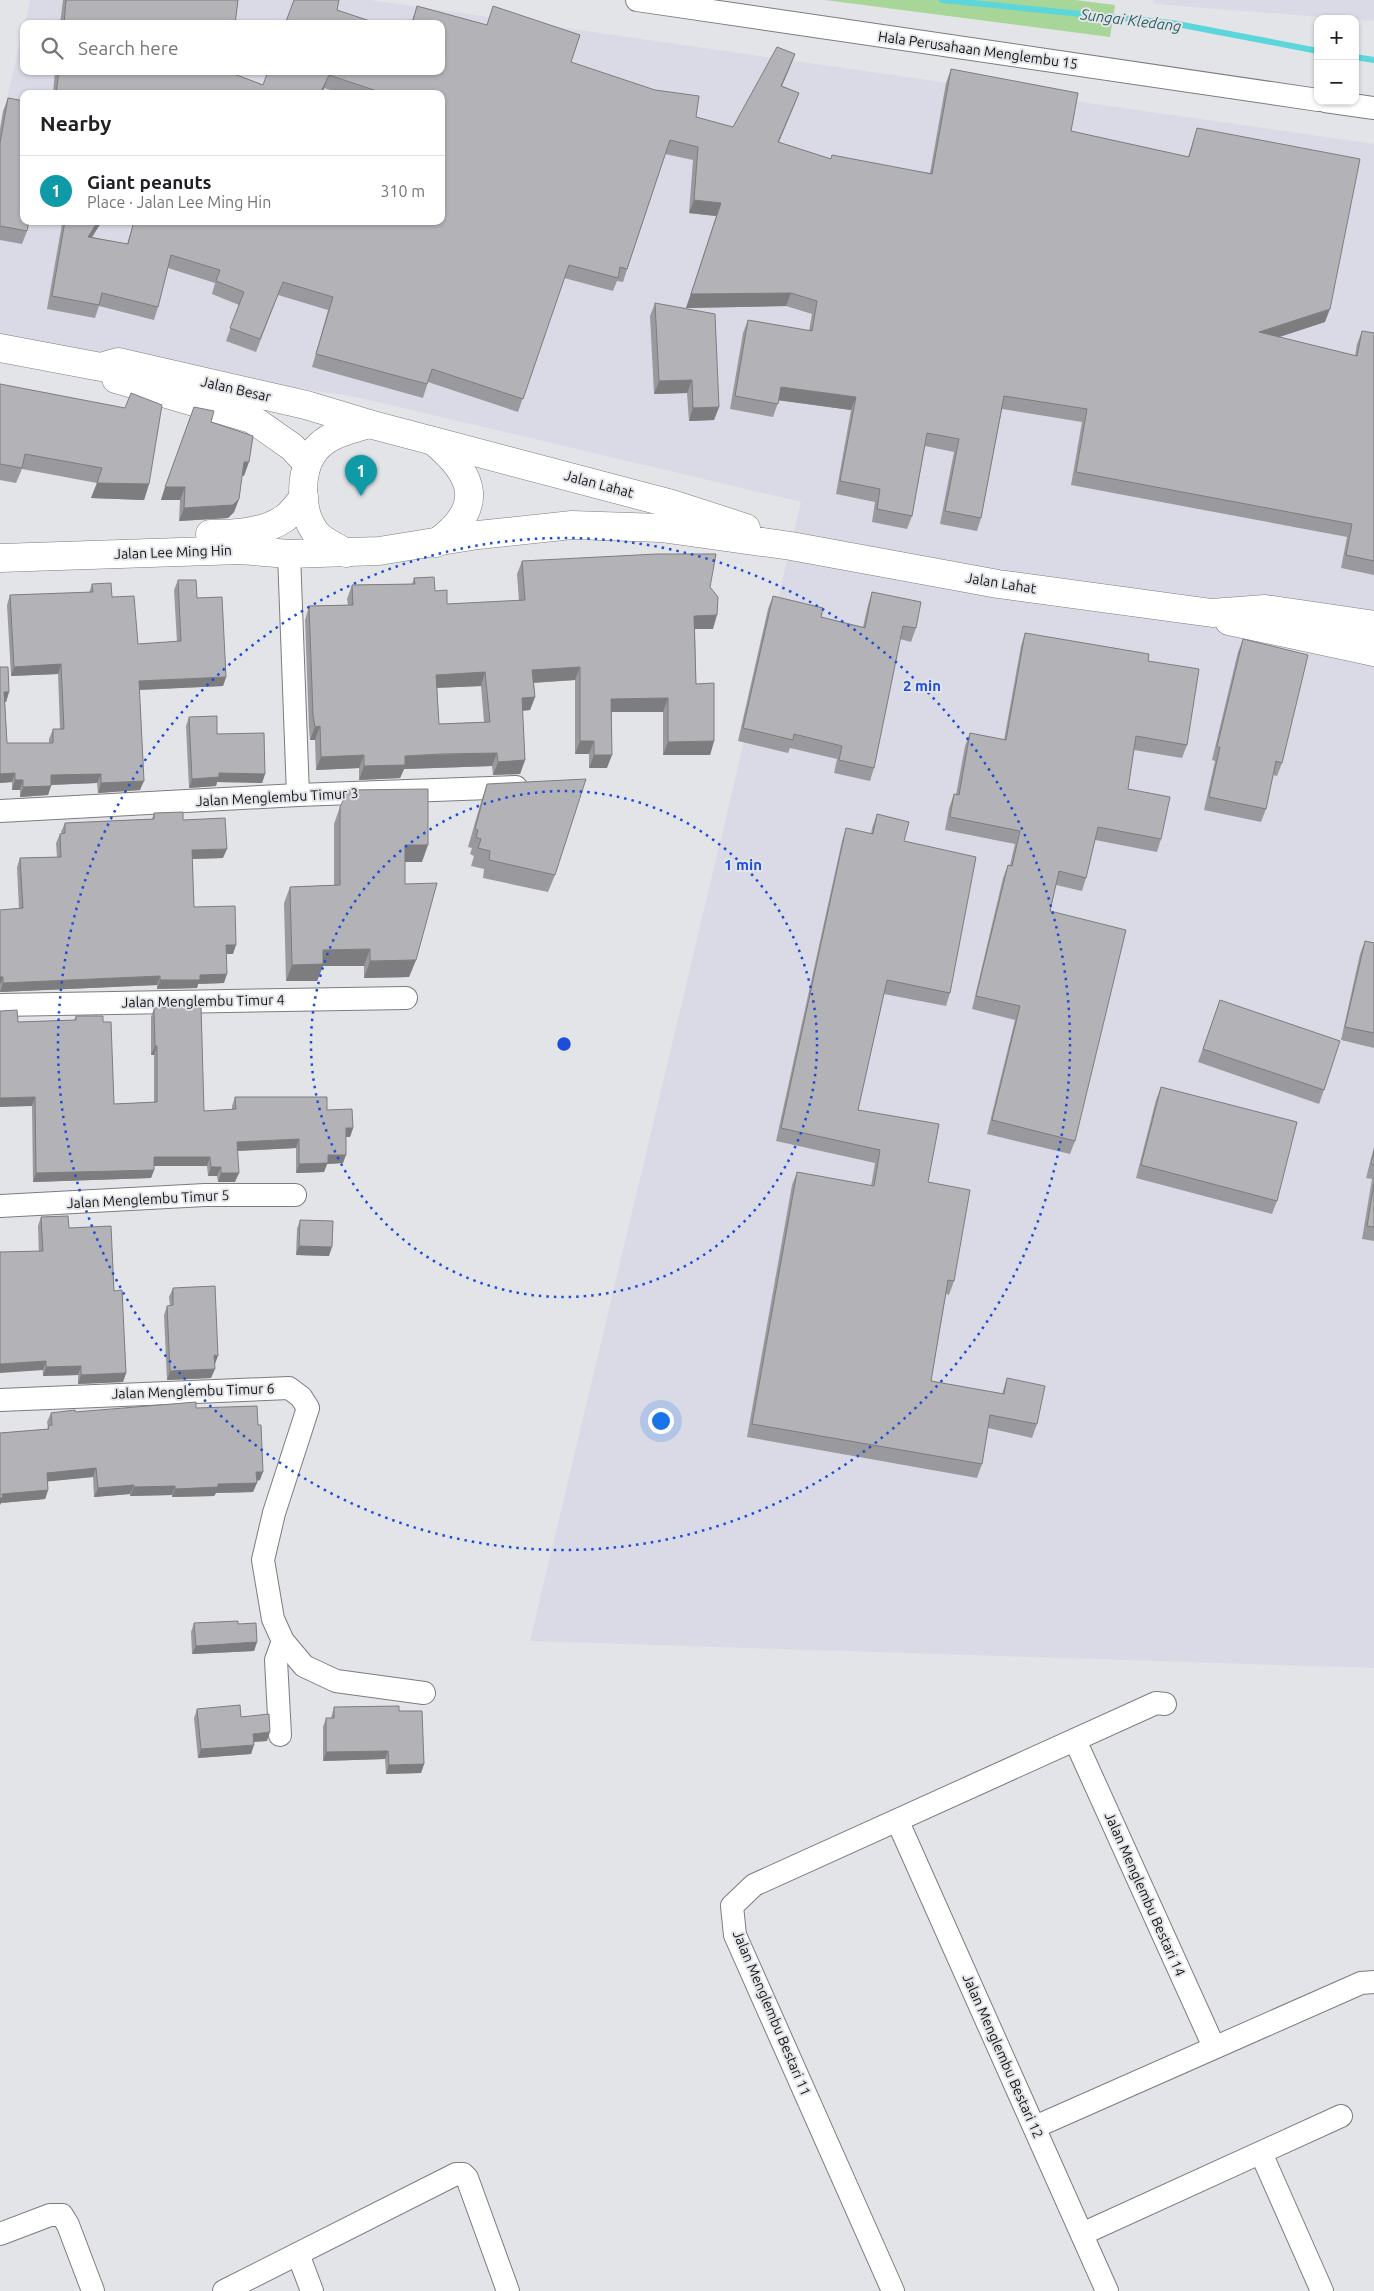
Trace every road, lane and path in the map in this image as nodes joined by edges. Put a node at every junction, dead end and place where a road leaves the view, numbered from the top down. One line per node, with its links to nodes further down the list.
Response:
1 (637, 0): 2 (street, Hala Perusahaan Menglembu 15)
2 (1314, 99)
3 (1353, 105): 4 (street)
4 (1374, 108)
5 (0, 348): 6 (main road, Jalan Besar)
6 (101, 367): 7 (main road, Jalan Besar); 9 (main road, Jalan Besar)
7 (369, 424): 8 (main road); 9 (main road)
8 (432, 440): 12 (main road); 13 (main road, Jalan Lahat)
9 (307, 463): 10 (main road)
10 (304, 497): 11 (main road, Jalan Lee Ming Hin); 14 (main road)
11 (0, 541)
12 (436, 543): 13 (main road, Jalan Lahat); 14 (main road)
13 (791, 546): 17 (main road, Jalan Lahat)
14 (346, 553): 15 (main road, Jalan Lee Ming Hin)
15 (289, 554): 16 (main road, Jalan Lee Ming Hin); 21 (street)
16 (0, 558)
17 (1212, 613): 18 (main road, Jalan Lahat); 19 (main road, Jalan Lahat)
18 (1374, 625)
19 (1374, 652)
20 (537, 786): 21 (street, Jalan Menglembu Timur 3)
21 (298, 795): 22 (street, Jalan Menglembu Timur 3)
22 (0, 811)
23 (406, 998): 24 (street, Jalan Menglembu Timur 4)
24 (0, 1005)
25 (295, 1194): 26 (street, Jalan Menglembu Timur 5)
26 (0, 1206)
27 (0, 1400): 28 (street, Jalan Menglembu Timur 6)
28 (283, 1641): 29 (street, Jalan Menglembu Timur 6); 31 (street)
29 (424, 1693)
30 (1165, 1704): 32 (street)
31 (280, 1734)
32 (1074, 1740): 33 (street); 35 (street, Jalan Menglembu Bestari 14)
33 (898, 1822): 37 (street, Jalan Menglembu Bestari 12); 46 (street, Jalan Menglembu Bestari 11)
34 (1374, 1982): 35 (street)
35 (1214, 2047): 37 (street)
36 (1341, 2116): 38 (street)
37 (1035, 2127): 40 (street, Jalan Menglembu Bestari 12)
38 (1262, 2153): 40 (street); 48 (street)
39 (0, 2234): 42 (street)
40 (1082, 2234): 47 (street, Jalan Menglembu Bestari 12)
41 (298, 2254): 43 (street); 44 (street); 45 (street)
42 (93, 2291)
43 (224, 2291)
44 (312, 2291)
45 (508, 2291)
46 (893, 2291)
47 (1107, 2291)
48 (1322, 2291)

